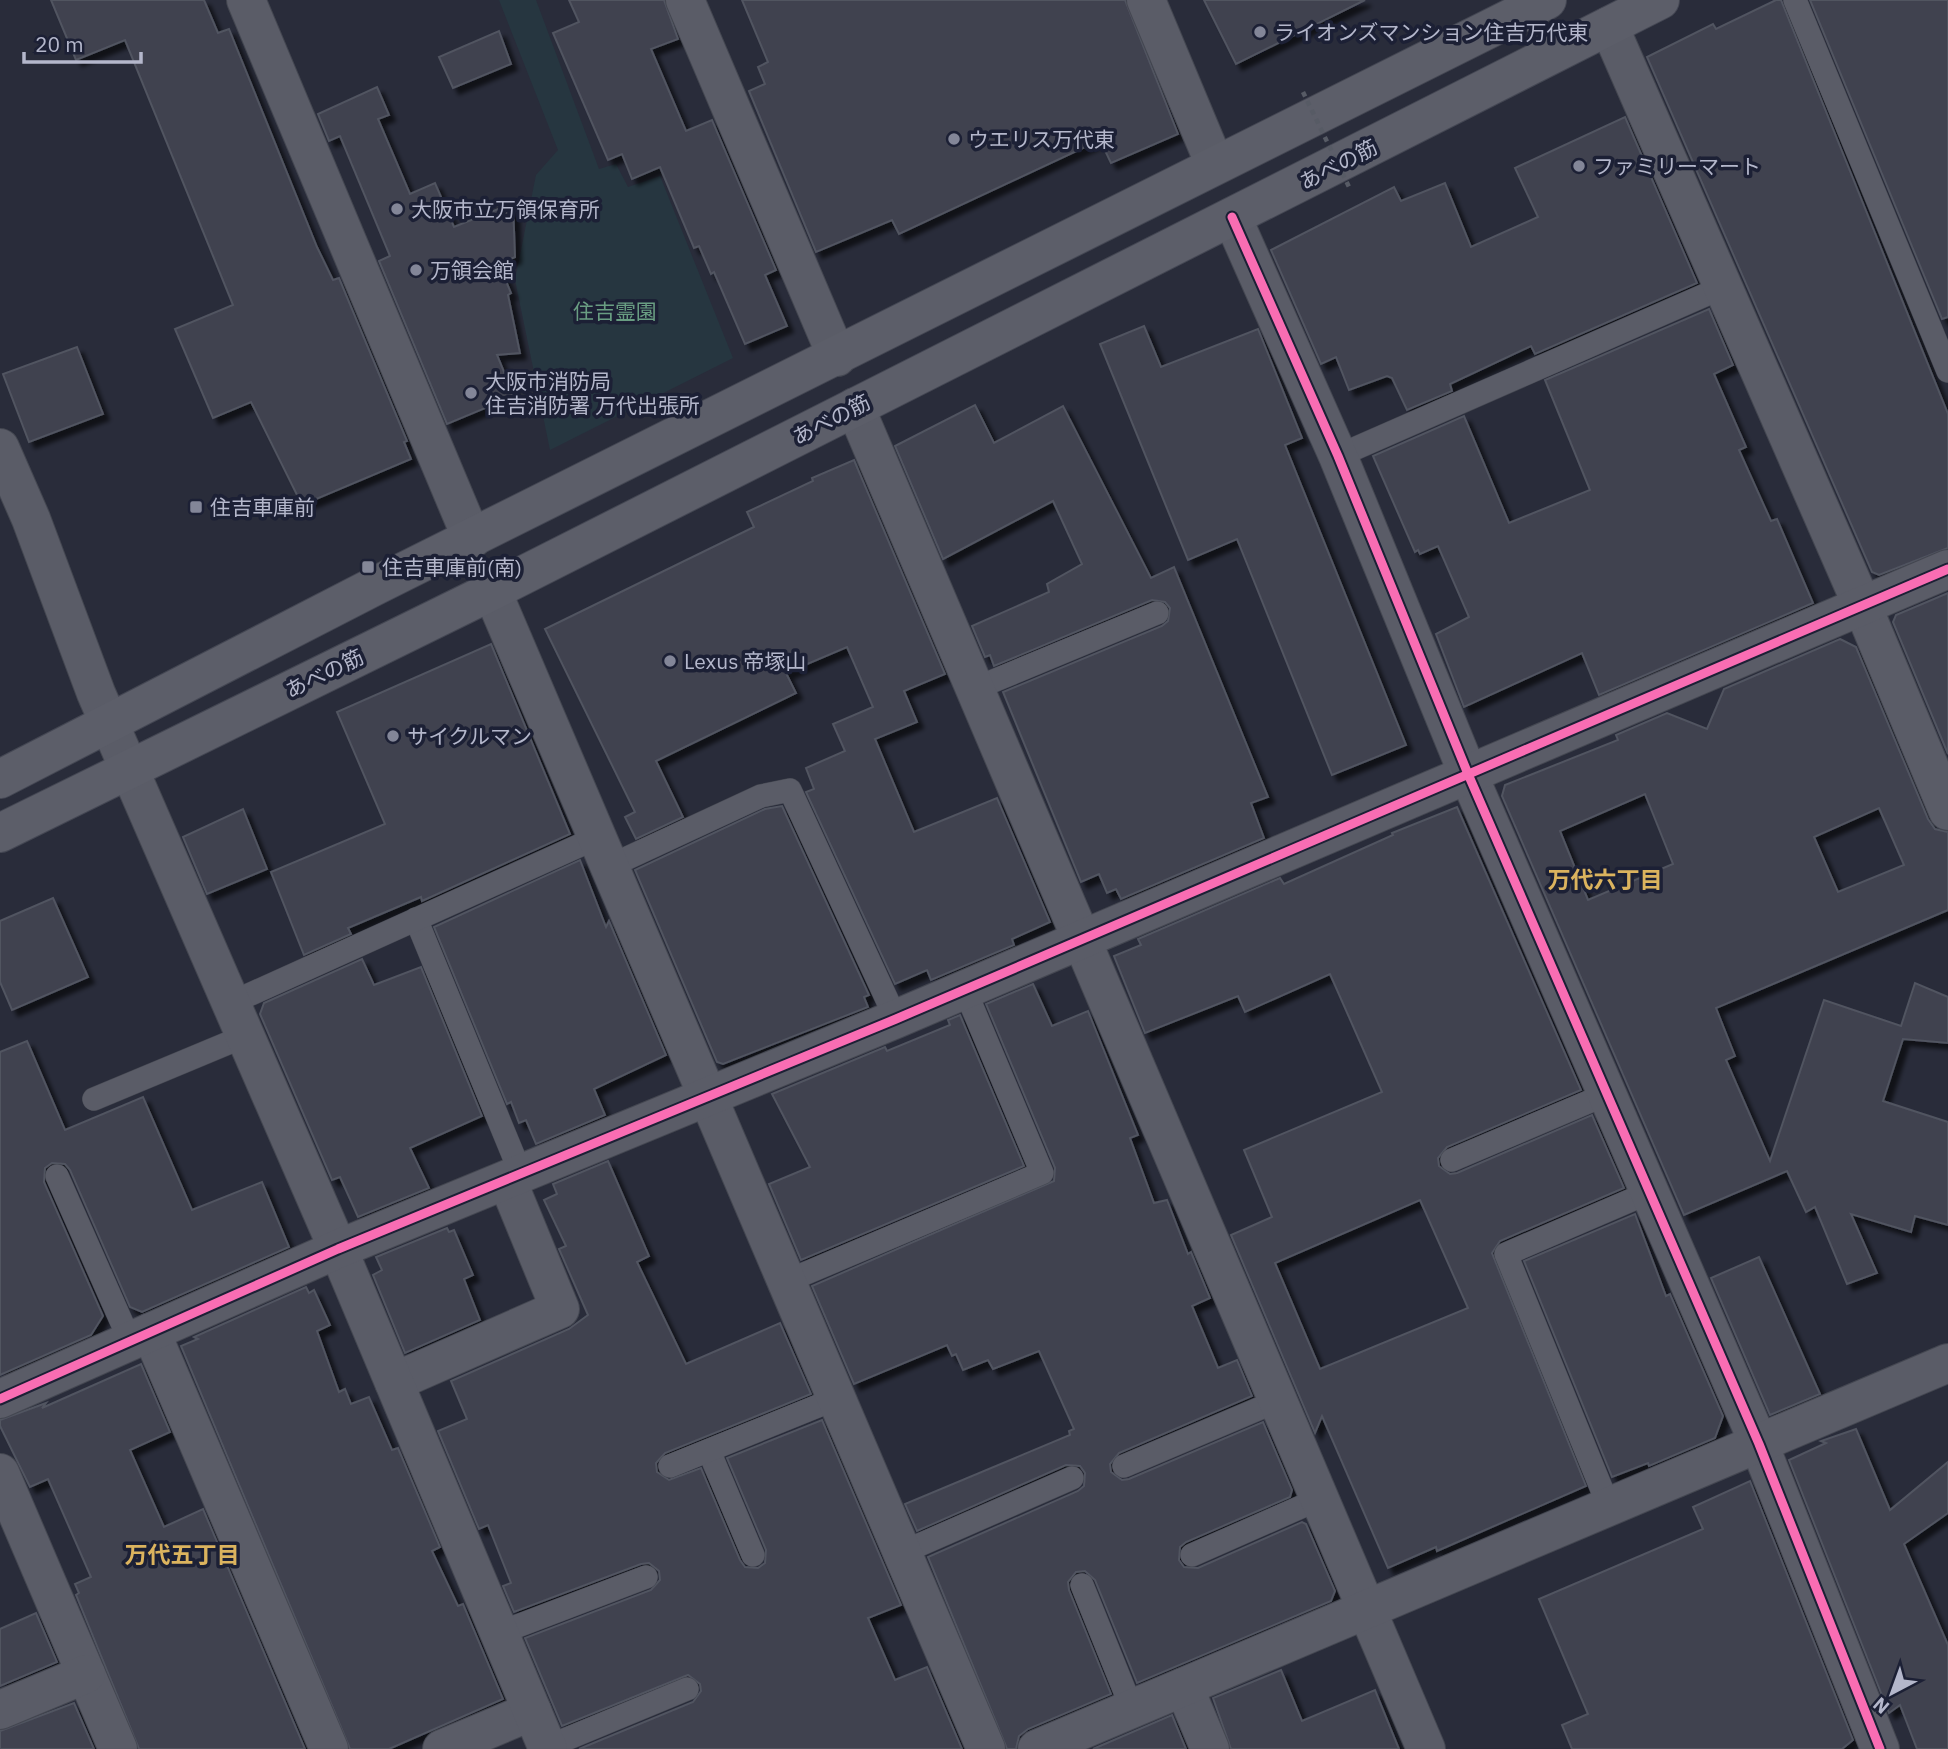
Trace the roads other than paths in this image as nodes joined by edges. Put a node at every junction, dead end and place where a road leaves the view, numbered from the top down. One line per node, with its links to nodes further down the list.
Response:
1 (246, 0): 16 (street)
2 (685, 0): 11 (street)
3 (1146, 0): 8 (street)
4 (1547, 0): 8 (main road)
5 (1660, 0): 7 (main road, あべの筋)
6 (1795, 0): 12 (lane)
7 (1609, 26): 9 (main road, あべの筋); 10 (street)
8 (1215, 165): 11 (main road)
9 (1231, 217): 13 (main road, あべの筋); 15 (street)
10 (1721, 288): 15 (lane); 19 (street)
11 (837, 357): 16 (main road)
12 (1948, 371)
13 (855, 407): 18 (main road, あべの筋); 21 (street)
14 (0, 448): 22 (street)
15 (1338, 456): 24 (street)
16 (472, 539): 22 (main road)
17 (1948, 569): 19 (street)
18 (492, 591): 23 (main road, あべの筋); 28 (street)
19 (1863, 605): 24 (street); 26 (street)
20 (1157, 613): 21 (lane)
21 (974, 689): 30 (street)
22 (110, 725): 23 (street); 25 (main road)
23 (129, 768): 27 (main road, あべの筋); 32 (street)
24 (1468, 774): 30 (street); 34 (street)
25 (0, 779)
26 (1948, 811)
27 (0, 834)
28 (602, 852): 29 (lane); 33 (lane); 35 (street)
29 (416, 919): 32 (lane); 39 (lane)
30 (1079, 939): 31 (street); 48 (street)
31 (965, 990): 33 (street); 42 (lane)
32 (238, 1019): 36 (lane); 41 (street)
33 (896, 1019): 35 (street)
34 (1607, 1094): 37 (lane); 40 (street)
35 (706, 1098): 39 (street); 42 (street)
36 (94, 1099)
37 (1452, 1160)
38 (57, 1176): 43 (lane)
39 (514, 1177): 41 (street); 45 (street)
40 (1650, 1192): 49 (street); 56 (lane)
41 (338, 1249): 43 (street); 45 (street)
42 (785, 1282): 47 (street)
43 (140, 1337): 46 (street); 72 (street)
44 (1948, 1363): 49 (street)
45 (394, 1381): 63 (street)
46 (0, 1399)
47 (835, 1399): 50 (lane); 57 (street)
48 (1277, 1401): 52 (lane); 55 (street)
49 (1759, 1444): 56 (street); 78 (street)
50 (709, 1451): 51 (lane); 58 (lane)
51 (670, 1466)
52 (1124, 1466)
53 (0, 1473): 64 (street)
54 (1072, 1478): 57 (lane)
55 (1319, 1499): 59 (lane); 62 (street)
56 (1609, 1507): 62 (street)
57 (901, 1553): 74 (street)
58 (753, 1555)
59 (1192, 1555)
60 (646, 1577): 63 (lane)
61 (1082, 1585): 67 (lane)
62 (1367, 1610): 65 (street); 77 (street)
63 (499, 1633): 69 (street)
64 (86, 1674): 68 (street); 71 (street)
65 (1184, 1687): 67 (street); 76 (street)
66 (687, 1689): 70 (lane)
67 (1132, 1709): 75 (street)
68 (0, 1710)
69 (532, 1711): 70 (street); 73 (street)
70 (548, 1748)
71 (118, 1749)
72 (329, 1749)
73 (442, 1749)
74 (986, 1749)
75 (1037, 1749)
76 (1210, 1749)
77 (1426, 1749)
78 (1880, 1749)

